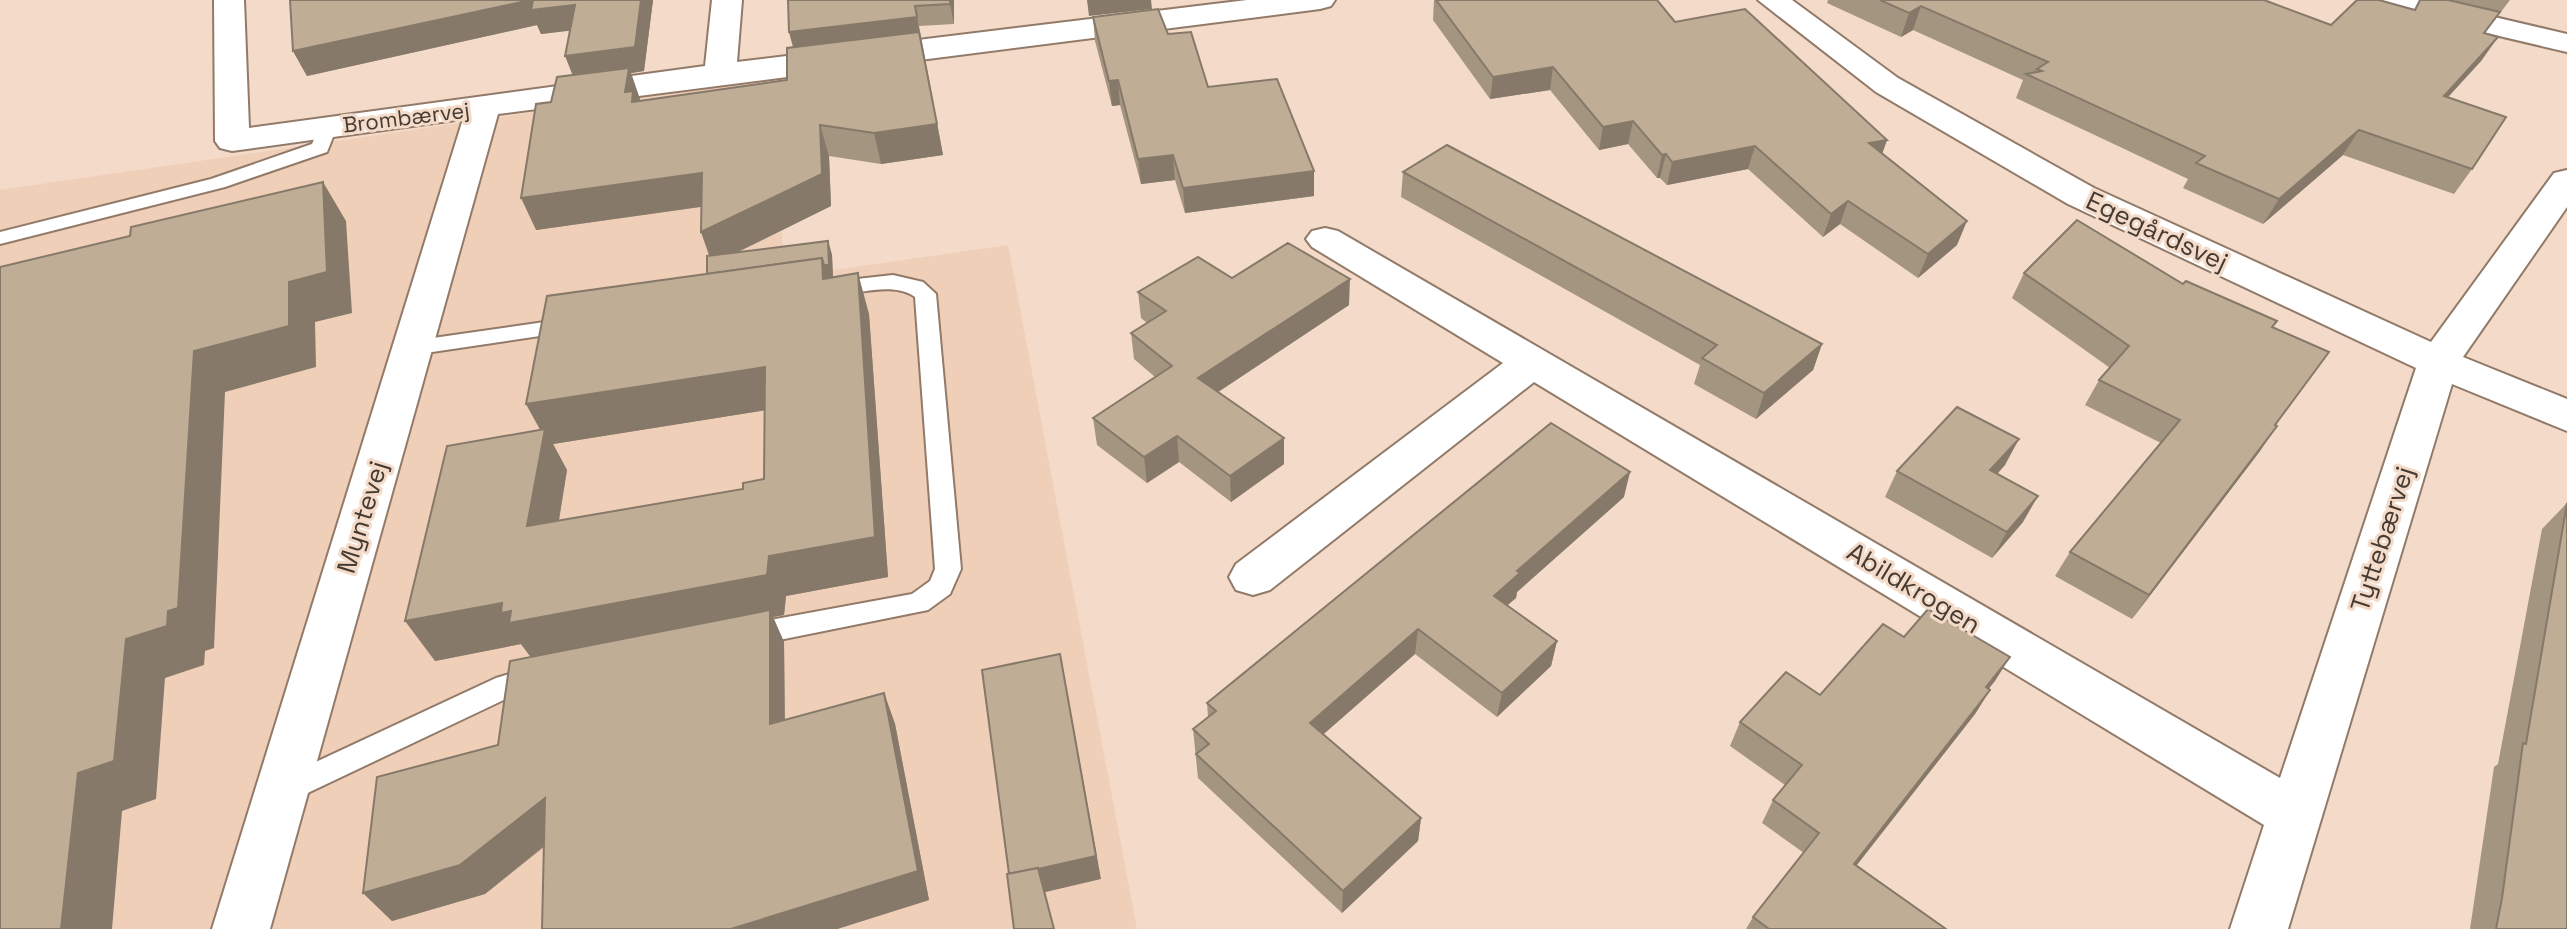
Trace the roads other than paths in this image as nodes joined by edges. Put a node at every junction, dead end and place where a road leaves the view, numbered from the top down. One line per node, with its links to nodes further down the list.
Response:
1 (229, 0): 10 (street, Brombærvej)
2 (727, 0): 8 (street)
3 (1320, 0): 6 (street, Brombærvej)
4 (1773, 0): 18 (street, Egegårdsvej)
5 (2383, 0): 7 (street)
6 (1208, 6): 8 (street, Brombærvej)
7 (2567, 43)
8 (720, 74): 9 (street, Brombærvej)
9 (484, 106): 10 (street, Brombærvej); 16 (street, Myntevej)
10 (328, 127): 12 (lane)
11 (2567, 181): 18 (street, Tyttebærvej)
12 (0, 238)
13 (1325, 239): 17 (street, Abildkrogen)
14 (801, 293): 21 (lane)
15 (599, 322): 16 (lane)
16 (412, 348): 23 (street, Myntevej)
17 (1533, 361): 20 (street); 24 (street, Abildkrogen)
18 (2438, 362): 19 (street, Egegårdsvej); 24 (street, Tyttebærvej)
19 (2567, 416)
20 (1253, 577)
21 (732, 638)
22 (561, 671): 23 (lane)
23 (280, 792): 25 (street, Myntevej)
24 (2295, 815): 26 (street, Tyttebærvej)
25 (241, 929)
26 (2259, 929)

